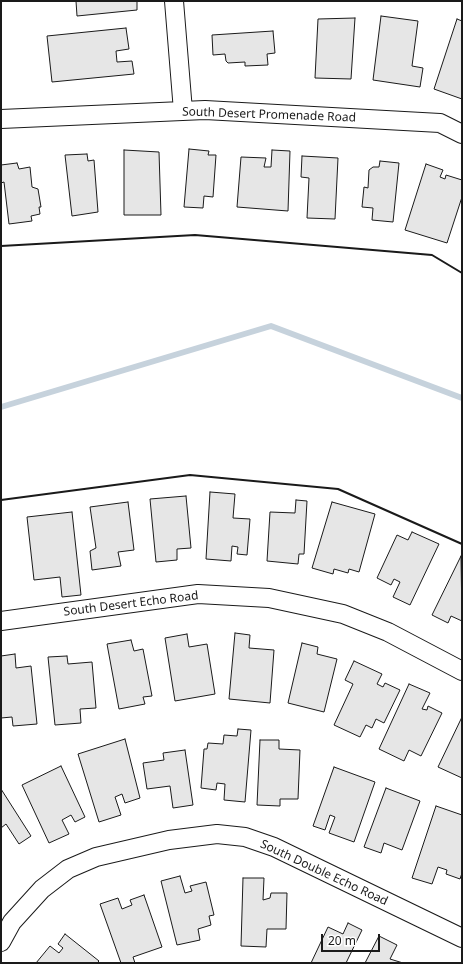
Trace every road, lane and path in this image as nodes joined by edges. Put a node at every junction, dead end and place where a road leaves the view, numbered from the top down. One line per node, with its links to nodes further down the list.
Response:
1 (174, 1): 2 (street)
2 (183, 111): 3 (street, South Desert Promenade Road); 4 (street, South Desert Promenade Road)
3 (1, 119)
4 (462, 134)
5 (1, 621): 6 (street, South Desert Echo Road)
6 (462, 671)
7 (462, 938): 8 (street, South Double Echo Road)
8 (1, 942)

